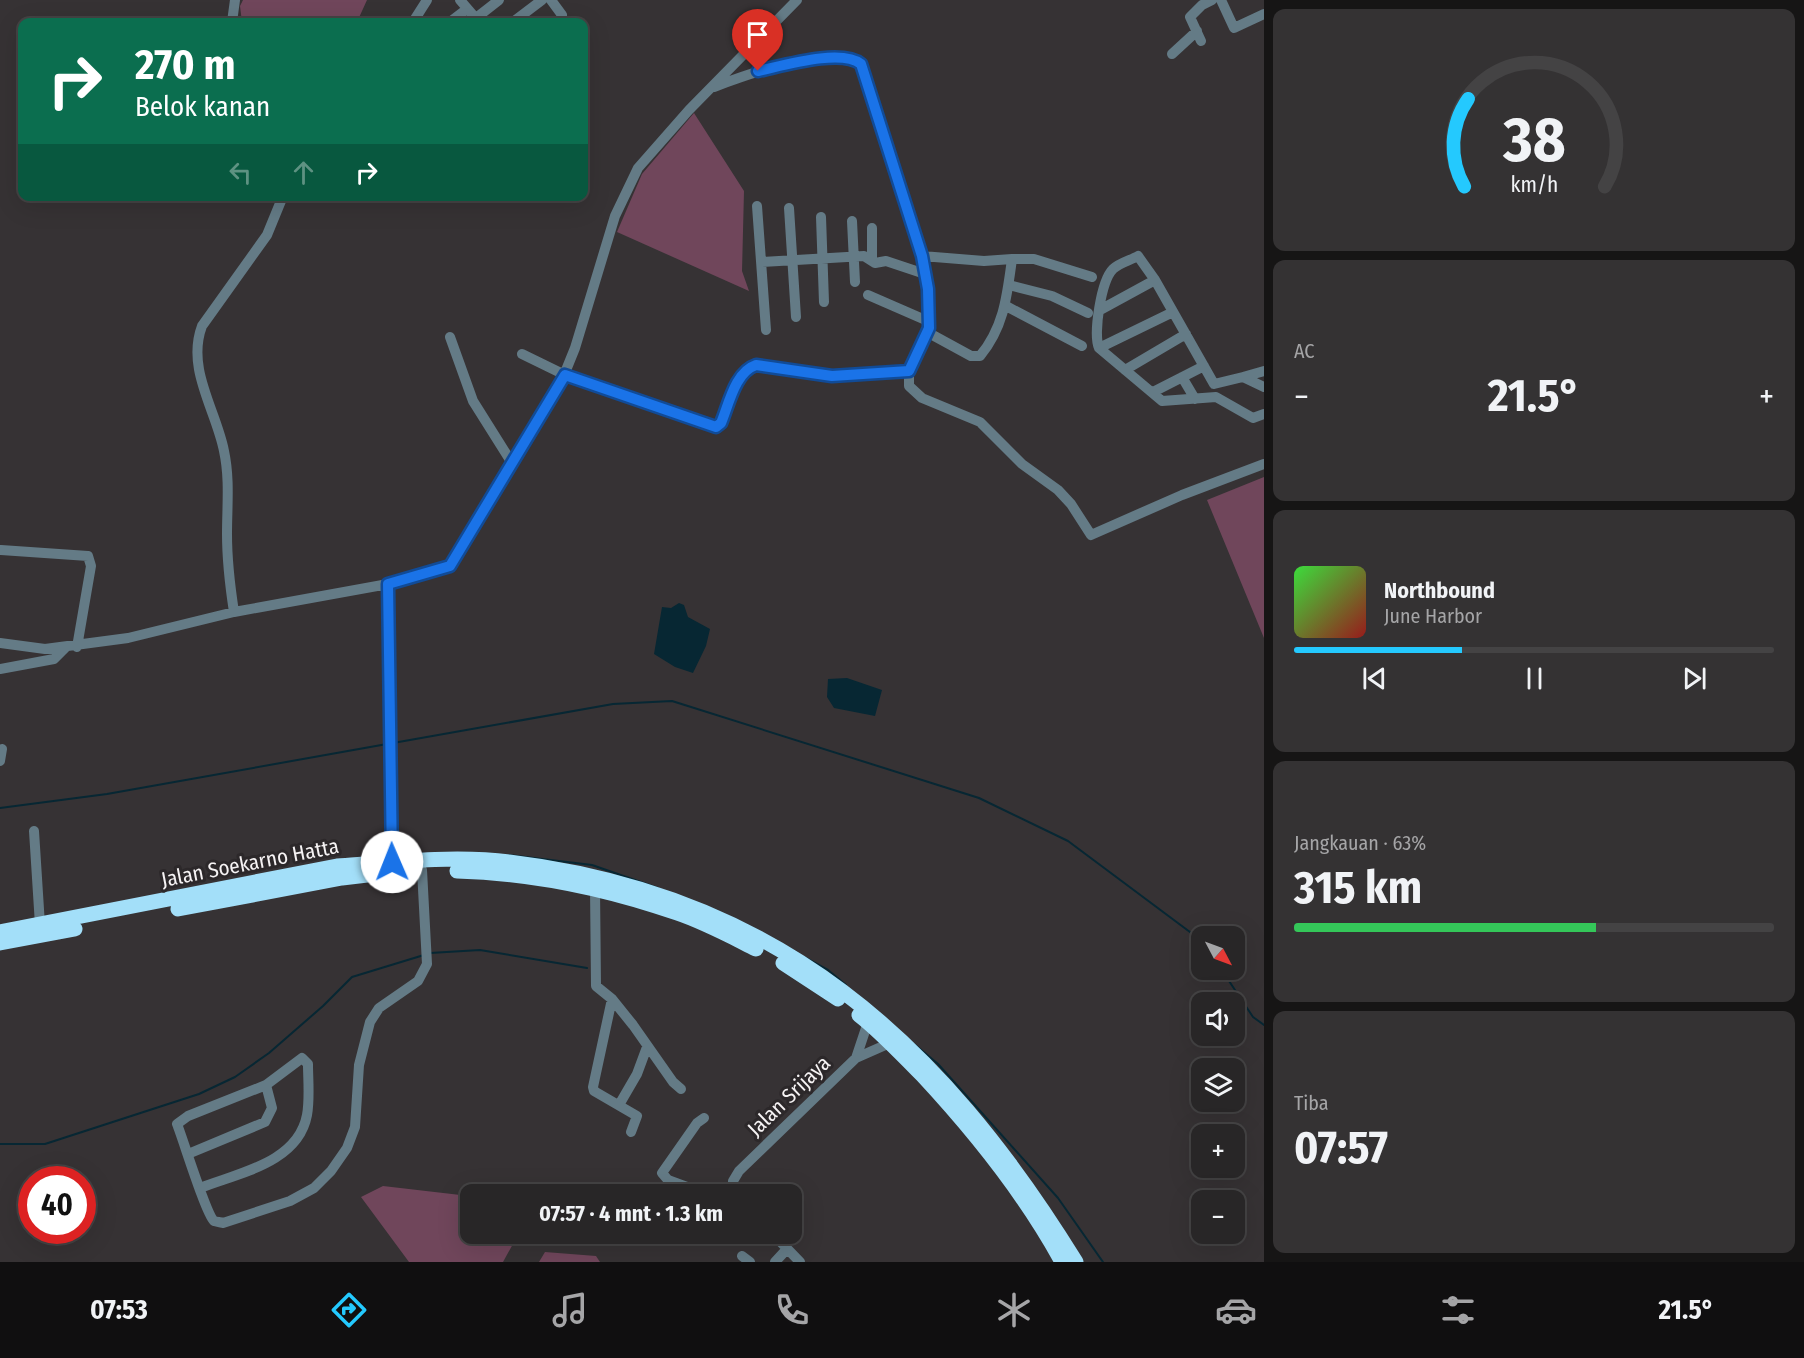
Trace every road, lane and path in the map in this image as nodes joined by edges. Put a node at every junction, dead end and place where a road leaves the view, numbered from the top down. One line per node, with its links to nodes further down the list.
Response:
1 (235, 0): 11 (street)
2 (427, 0): 12 (street)
3 (499, 0): 15 (street)
4 (542, 0): 16 (street)
5 (550, 0): 17 (street)
6 (797, 0): 19 (street)
7 (1212, 0): 18 (street)
8 (1221, 0): 10 (street)
9 (464, 4): 13 (street); 14 (street)
10 (1264, 14)
11 (233, 18)
12 (416, 18)
13 (453, 18)
14 (476, 18)
15 (480, 18)
16 (518, 18)
17 (561, 18)
18 (1172, 54)
19 (715, 84): 27 (street); 56 (street)
20 (280, 201): 70 (street)
21 (757, 206): 32 (street)
22 (789, 208): 30 (street)
23 (821, 217): 28 (street)
24 (852, 221): 26 (street)
25 (872, 228): 31 (street)
26 (854, 256): 28 (street); 31 (street); 36 (street)
27 (922, 256): 29 (street); 33 (street)
28 (823, 258): 30 (street); 39 (street)
29 (1012, 259): 34 (street); 37 (street)
30 (792, 260): 32 (street); 44 (street)
31 (872, 260): 33 (street)
32 (762, 262): 46 (street)
33 (925, 274): 45 (street)
34 (1092, 277)
35 (1155, 280): 41 (street); 41 (street); 43 (street)
36 (855, 282)
37 (1009, 285): 40 (street); 42 (street)
38 (868, 294): 45 (street)
39 (825, 302)
40 (1006, 306): 45 (street); 49 (street)
41 (1100, 310): 50 (street)
42 (1088, 313)
43 (1171, 313): 47 (street); 50 (street)
44 (796, 317)
45 (929, 327): 54 (street)
46 (766, 330)
47 (1186, 334): 52 (street); 53 (street)
48 (450, 338): 66 (street)
49 (1082, 346)
50 (1099, 348): 53 (street)
51 (522, 354): 56 (street)
52 (1204, 366): 57 (street); 60 (street)
53 (1125, 370): 62 (street)
54 (909, 371): 56 (street); 67 (street)
55 (1259, 373): 58 (street); 59 (street)
56 (565, 375): 66 (street)
57 (1182, 377): 62 (street); 64 (street)
58 (1243, 377): 60 (street); 61 (street)
59 (1264, 383)
60 (1214, 384): 63 (street)
61 (1264, 387)
62 (1153, 392): 64 (street)
63 (1216, 398): 64 (street); 65 (street)
64 (1195, 399)
65 (1264, 414)
66 (513, 463): 69 (street)
67 (1264, 464)
68 (2, 550): 72 (street)
69 (388, 584): 70 (street); 77 (street)
70 (234, 612): 72 (street)
71 (0, 643): 72 (street)
72 (71, 647): 73 (street)
73 (0, 669)
74 (2, 749): 75 (street)
75 (0, 761)
76 (34, 831): 80 (street)
77 (392, 856): 80 (highway, Jalan Soekarno Hatta); 102 (highway, Jalan Soekarno Hatta)
78 (422, 870): 79 (highway, Jalan Soekarno Hatta); 82 (highway, Jalan Soekarno Hatta); 96 (street)
79 (596, 888): 83 (street); 84 (highway, Jalan Soekarno Hatta)
80 (40, 923): 81 (highway, Jalan Soekarno Hatta)
81 (0, 932)
82 (0, 944)
83 (612, 999): 86 (street); 90 (street)
84 (868, 1022): 85 (highway, Jalan Soekarno Hatta); 87 (street, Jalan Srijaya)
85 (890, 1042): 87 (street); 101 (highway, Jalan Soekarno Hatta)
86 (647, 1047): 89 (street); 90 (street)
87 (856, 1058): 95 (street, Jalan Srijaya)
88 (266, 1085): 93 (street); 93 (street); 96 (street)
89 (681, 1089)
90 (619, 1105): 92 (street)
91 (704, 1118): 94 (street)
92 (631, 1132)
93 (188, 1154): 96 (street)
94 (679, 1184)
95 (733, 1184)
96 (200, 1188)
97 (782, 1244): 98 (street)
98 (787, 1249): 99 (street); 100 (street)
99 (775, 1262)
100 (800, 1262)
101 (1062, 1262)
102 (1076, 1262)

